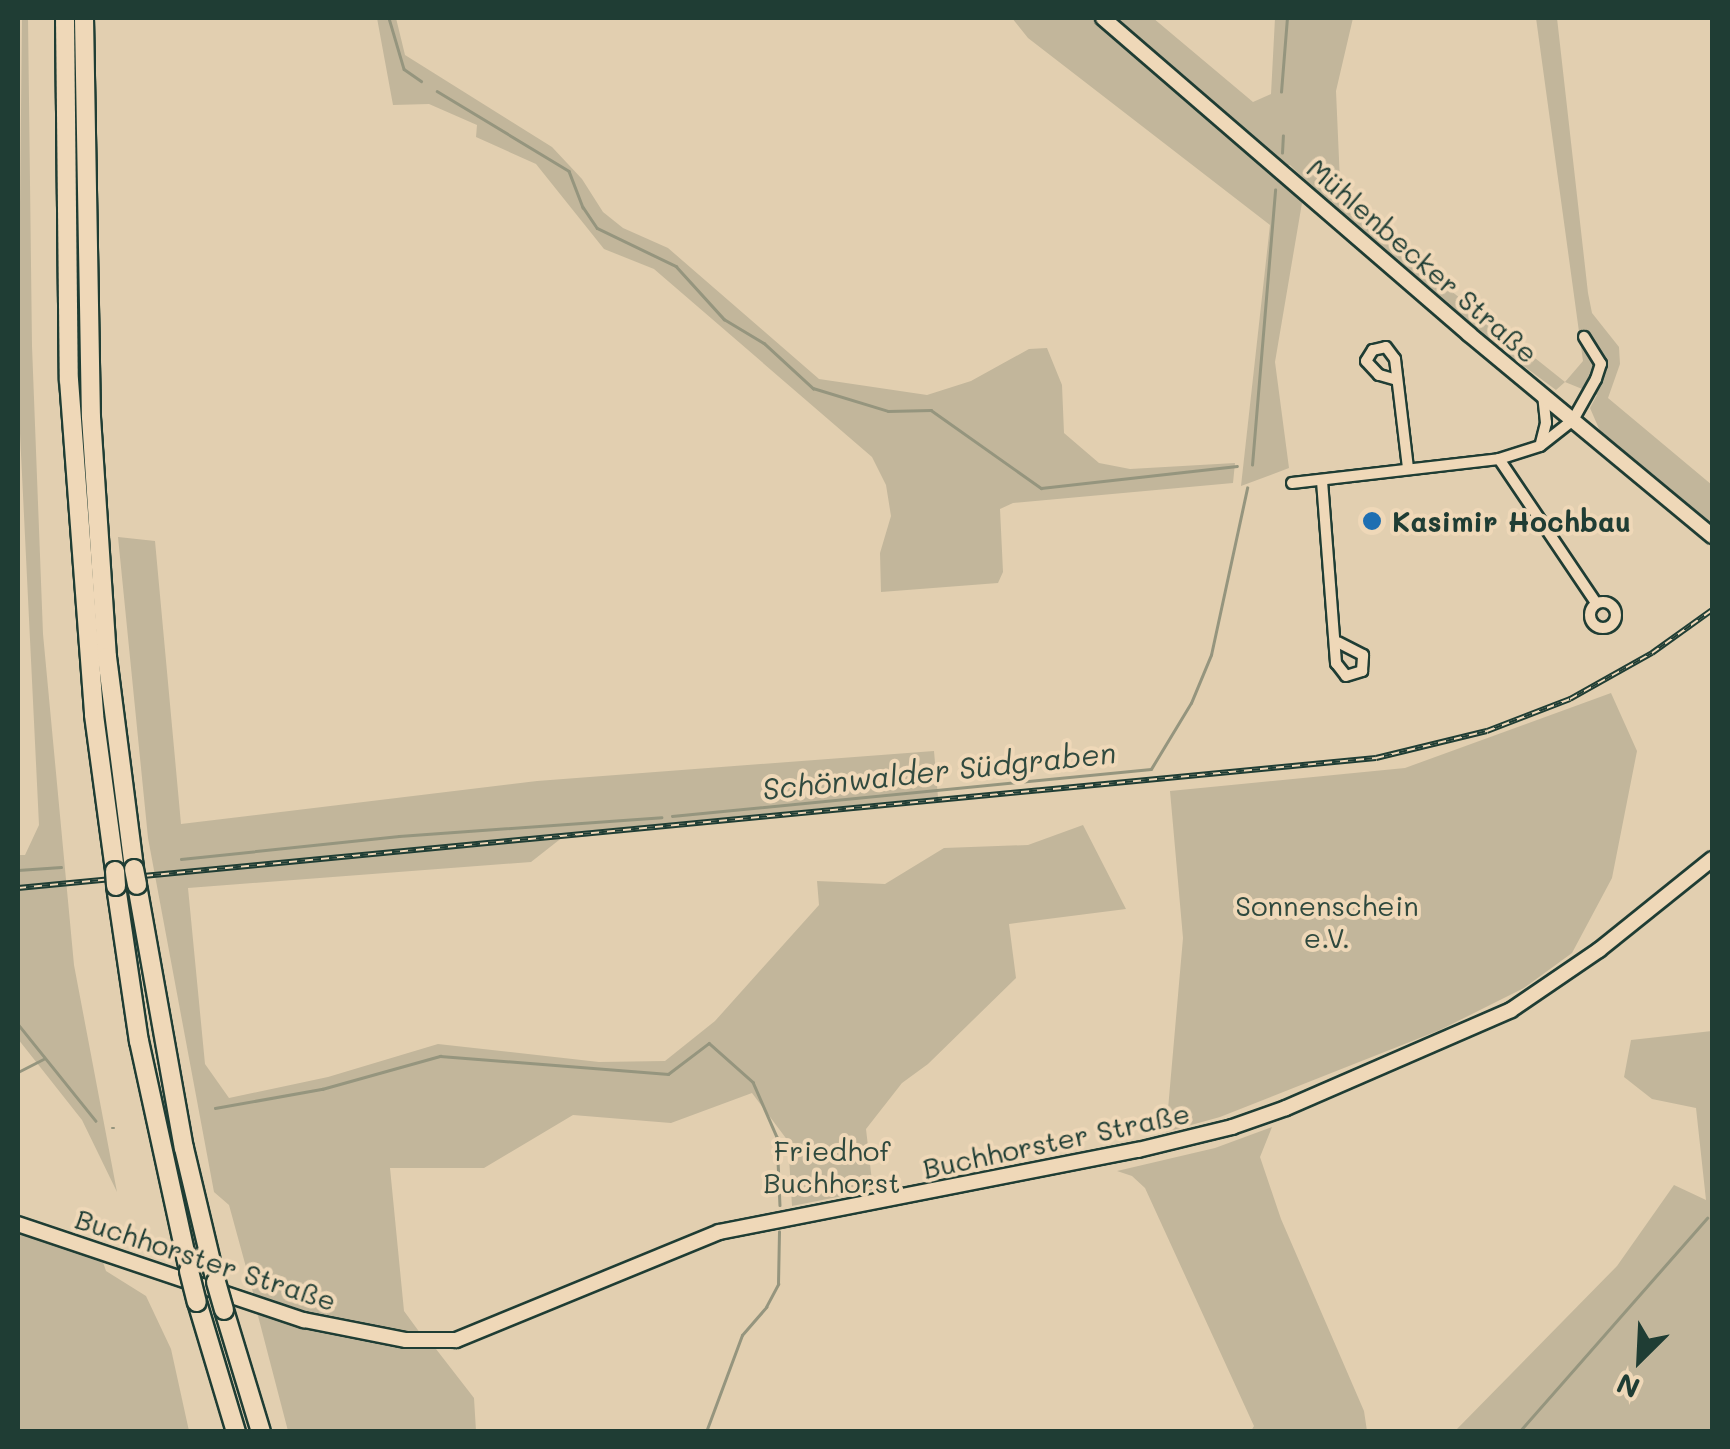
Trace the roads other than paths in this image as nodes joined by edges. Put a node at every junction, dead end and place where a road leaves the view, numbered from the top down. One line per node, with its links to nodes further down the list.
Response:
1 (65, 18): 18 (highway, bridge)
2 (84, 18): 19 (highway, bridge)
3 (1103, 18): 6 (main road, Mühlenbecker Straße)
4 (1584, 337): 7 (street)
5 (1397, 380): 10 (street)
6 (1542, 396): 7 (main road, Mühlenbecker Straße); 8 (street)
7 (1573, 420): 8 (street); 13 (main road, Mühlenbecker Straße)
8 (1540, 446): 9 (street)
9 (1499, 458): 10 (street); 14 (street)
10 (1408, 468): 11 (street)
11 (1322, 481): 12 (street); 15 (street)
12 (1292, 483)
13 (1712, 536)
14 (1596, 603)
15 (1338, 642)
16 (1712, 859): 17 (main road, Buchhorster Straße)
17 (18, 1224)
18 (236, 1432)
19 (262, 1432)

